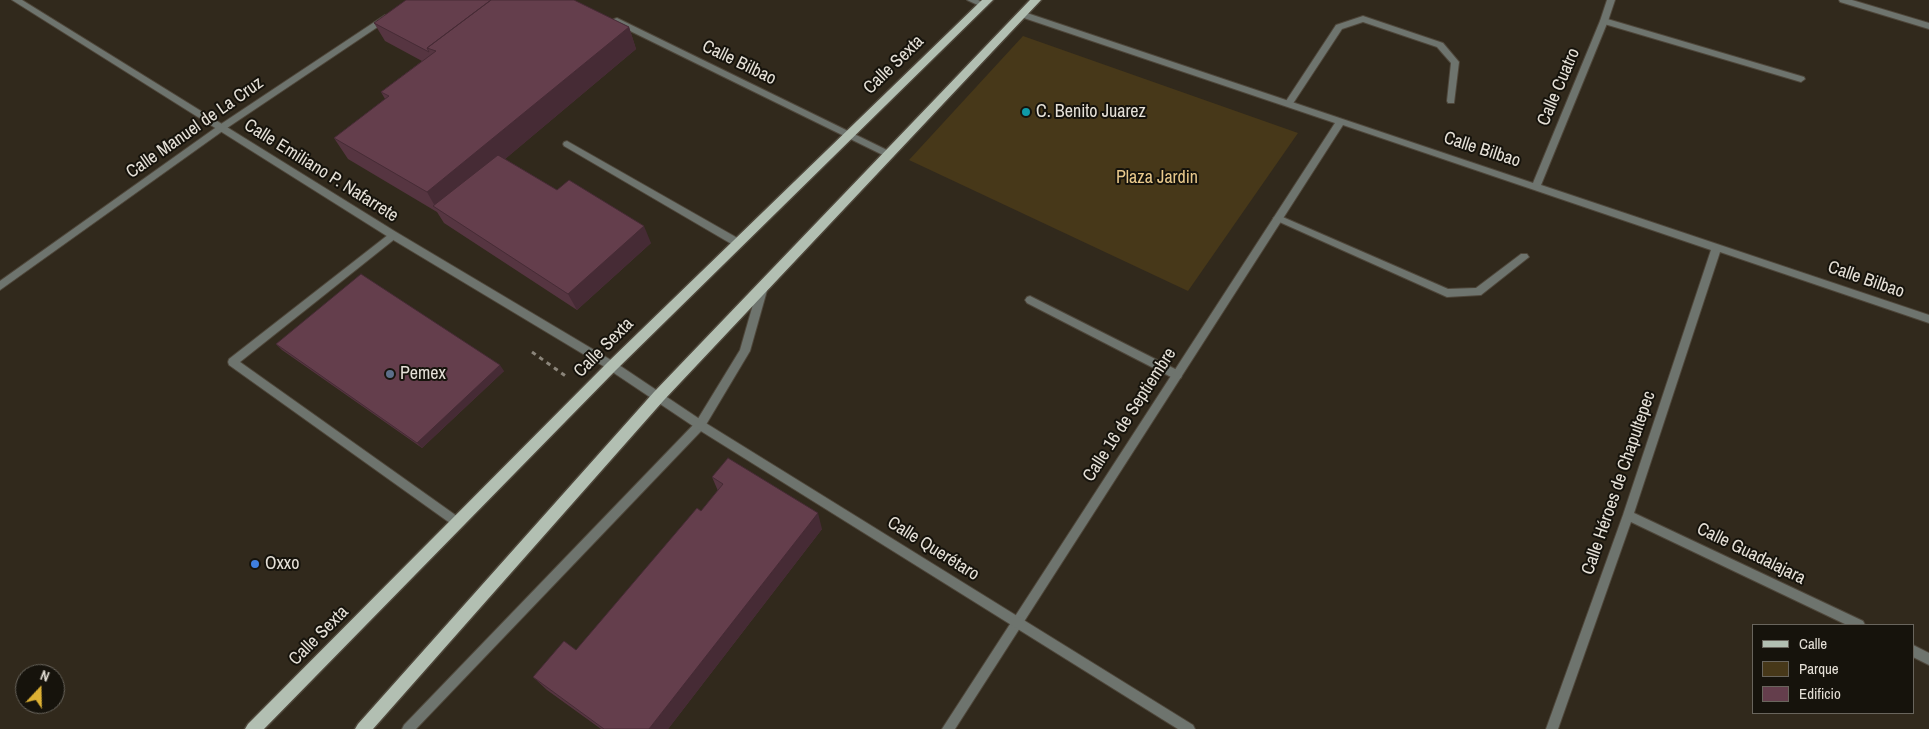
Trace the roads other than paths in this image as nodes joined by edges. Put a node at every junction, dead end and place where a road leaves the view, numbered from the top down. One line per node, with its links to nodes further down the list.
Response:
1 (16, 0): 16 (street, Calle Emiliano P. Nafarrete)
2 (971, 0): 6 (street)
3 (1036, 0): 8 (main road)
4 (1611, 0): 10 (street, Calle Cuatro)
5 (1843, 0): 11 (street)
6 (986, 2): 17 (main road, Calle Sexta)
7 (395, 11): 16 (street, Calle Manuel de La Cruz)
8 (1024, 15): 14 (street, Calle Bilbao); 19 (main road)
9 (609, 18): 17 (street, Calle Bilbao)
10 (1604, 21): 12 (street); 20 (street, Calle Cuatro)
11 (1929, 26)
12 (1802, 79)
13 (1451, 101): 14 (street)
14 (1289, 104): 15 (street, Calle Bilbao)
15 (1341, 121): 20 (street, Calle Bilbao); 21 (street, Calle 16 de Septiembre)
16 (221, 128): 22 (street, Calle Emiliano P. Nafarrete); 26 (street, Calle Manuel de La Cruz)
17 (849, 135): 19 (street, Calle Bilbao); 23 (main road, Calle Sexta)
18 (567, 144): 23 (street)
19 (890, 155): 27 (main road)
20 (1536, 186): 24 (street, Calle Bilbao)
21 (1278, 218): 25 (street); 31 (street, Calle 16 de Septiembre)
22 (394, 235): 30 (street, Calle Emiliano P. Nafarrete); 35 (street)
23 (738, 243): 30 (main road, Calle Sexta)
24 (1717, 247): 29 (street, Calle Bilbao); 34 (street, Calle Héroes de Chapultepec)
25 (1524, 257)
26 (0, 286)
27 (763, 287): 32 (main road); 33 (street)
28 (1030, 300): 31 (street)
29 (1929, 319)
30 (612, 366): 32 (street, Calle Emiliano P. Nafarrete); 35 (main road, Calle Sexta)
31 (1177, 375): 36 (street, Calle 16 de Septiembre)
32 (659, 396): 33 (street, Calle Querétaro); 41 (main road)
33 (700, 425): 36 (street, Calle Querétaro); 42 (street)
34 (1628, 515): 37 (street, Calle Guadalajara); 45 (street, Calle Héroes de Chapultepec)
35 (457, 523): 40 (main road, Calle Sexta)
36 (1017, 622): 43 (street, Calle 16 de Septiembre); 44 (street, Calle Querétaro)
37 (1857, 624)
38 (1914, 652): 39 (street)
39 (1929, 659)
40 (253, 729)
41 (363, 729)
42 (408, 729)
43 (948, 729)
44 (1189, 729)
45 (1552, 729)

